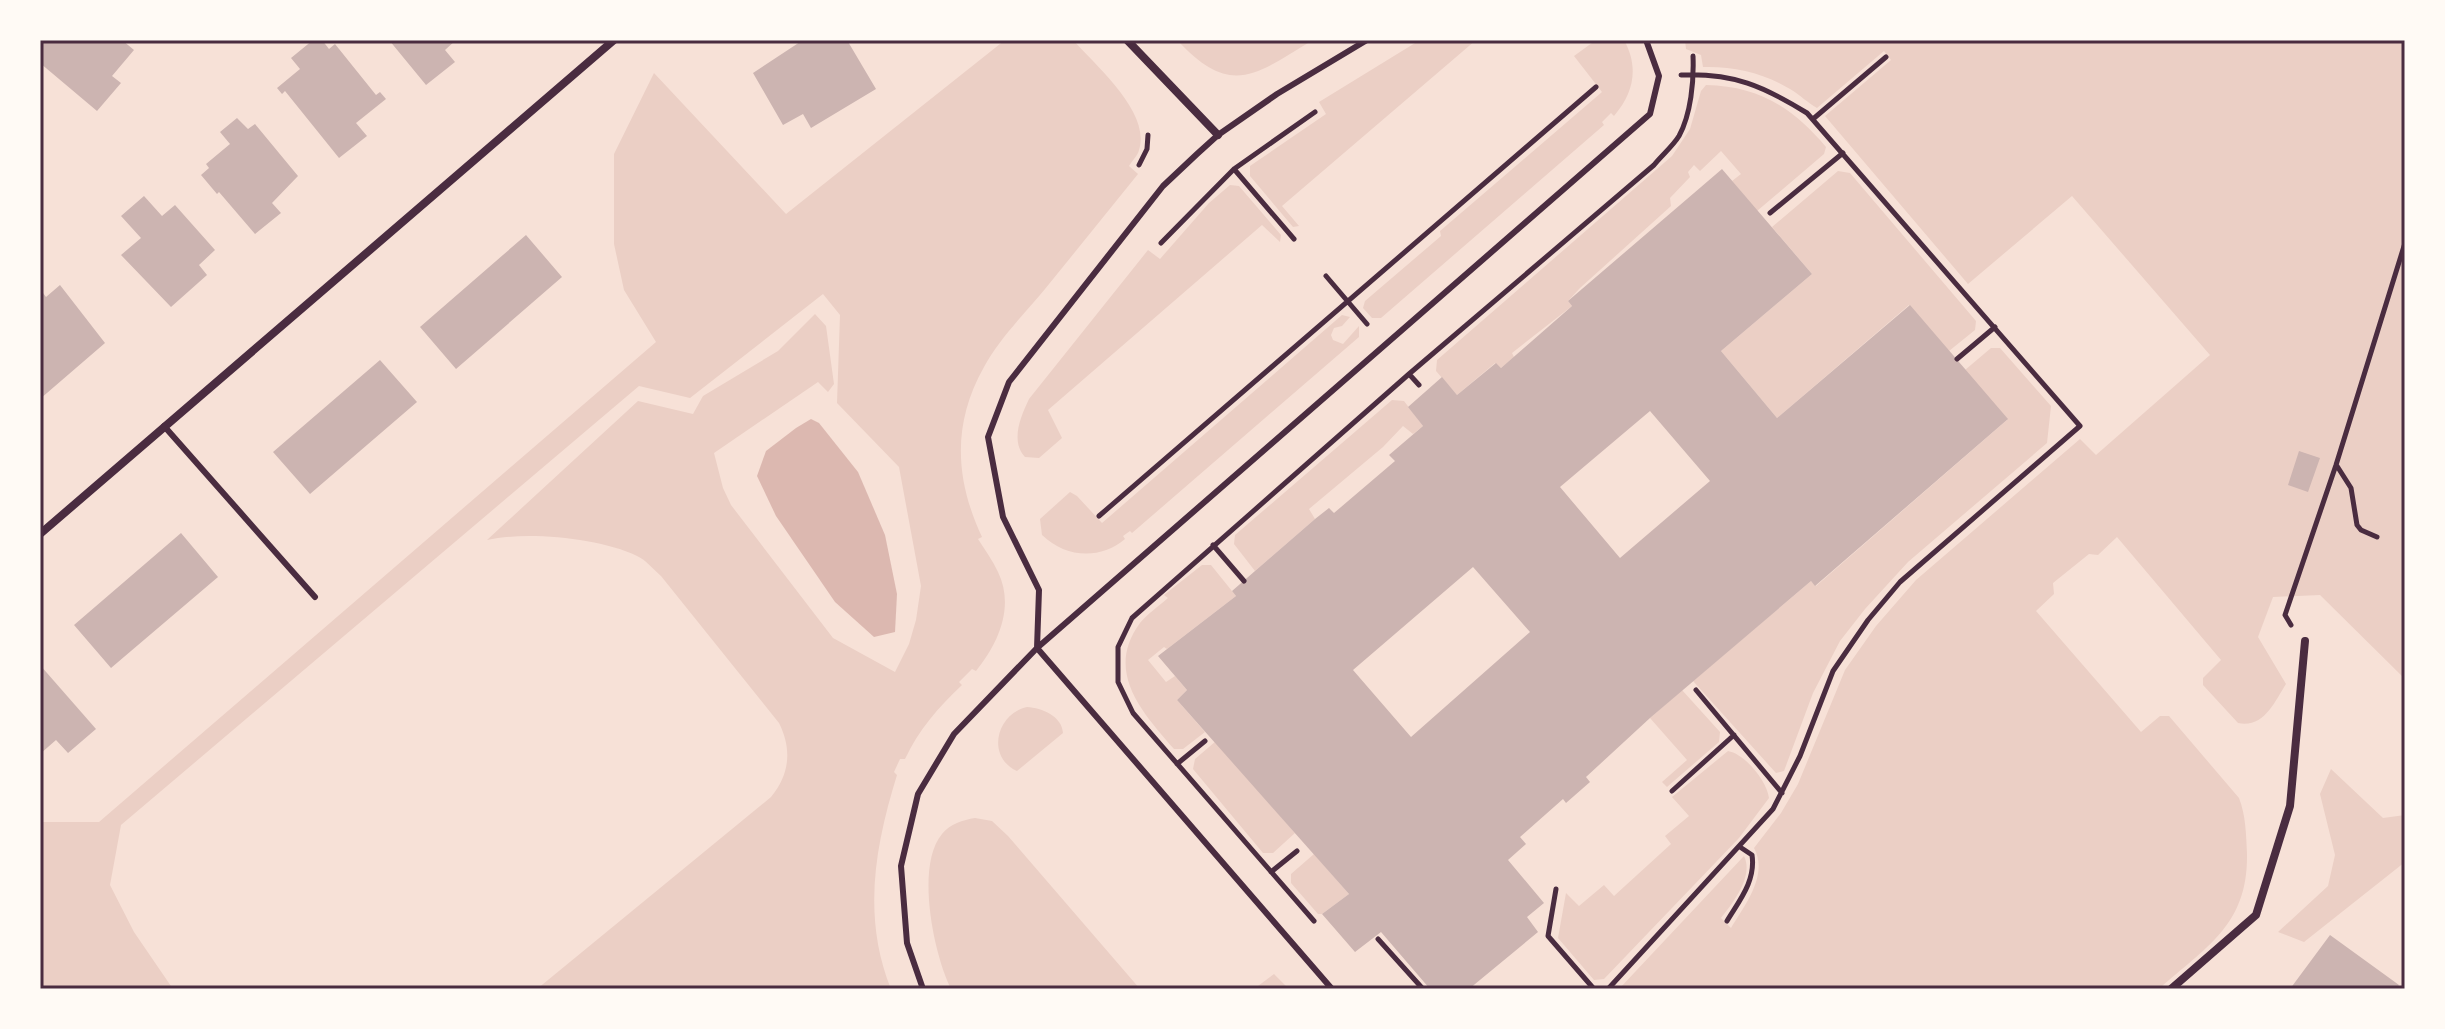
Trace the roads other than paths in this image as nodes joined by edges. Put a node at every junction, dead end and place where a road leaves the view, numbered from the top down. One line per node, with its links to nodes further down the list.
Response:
1 (614, 40): 6 (street)
2 (1127, 40): 5 (street)
3 (1367, 40): 5 (lane)
4 (1646, 40): 10 (lane)
5 (1218, 135): 10 (lane)
6 (164, 426): 7 (street); 8 (lane)
7 (41, 531)
8 (315, 597)
9 (2305, 641): 13 (street)
10 (1037, 648): 11 (lane); 12 (lane)
11 (923, 989)
12 (1332, 989)
13 (2171, 989)

